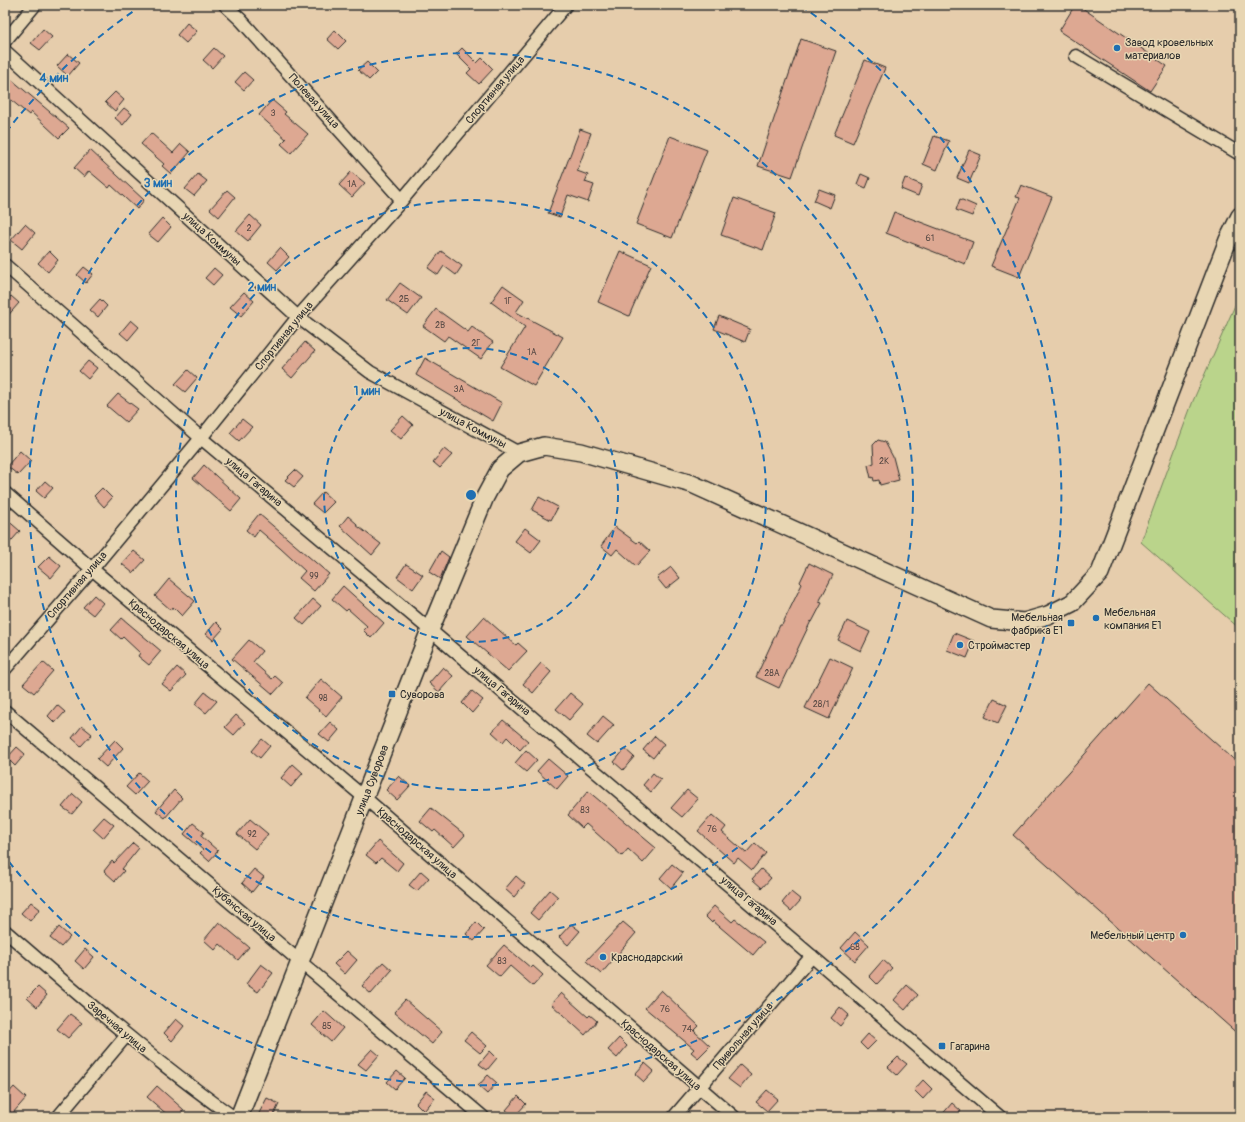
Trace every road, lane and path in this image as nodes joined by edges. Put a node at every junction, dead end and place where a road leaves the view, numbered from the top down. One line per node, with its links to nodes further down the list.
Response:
1 (35, 5): 4 (street)
2 (225, 5): 8 (street, Полевая улица)
3 (566, 5): 8 (street, Спортивная улица)
4 (5, 41)
5 (5, 51): 11 (street, улица Коммуны)
6 (1076, 56): 7 (street)
7 (1240, 154)
8 (402, 200): 11 (street, Спортивная улица)
9 (1240, 216): 13 (street)
10 (5, 265): 12 (street, улица Гагарина)
11 (298, 317): 12 (street, Спортивная улица); 13 (street, улица Коммуны)
12 (201, 438): 15 (street, Спортивная улица); 16 (street, улица Гагарина)
13 (519, 453): 16 (street, улица Суворова)
14 (5, 493): 15 (street, Краснодарская улица)
15 (92, 569): 17 (street, Спортивная улица); 19 (street, Краснодарская улица)
16 (430, 630): 19 (street, улица Суворова); 21 (street, улица Гагарина)
17 (5, 669)
18 (5, 711): 22 (street, Кубанская улица)
19 (365, 798): 22 (street, улица Суворова); 24 (street, Краснодарская улица)
20 (5, 931): 23 (street, Заречная улица)
21 (812, 956): 24 (street, Привольная улица); 31 (street, улица Гагарина)
22 (300, 962): 27 (street, улица Суворова); 28 (street, Кубанская улица)
23 (126, 1036): 25 (street); 26 (street, Заречная улица)
24 (699, 1088): 29 (street, Привольная улица); 30 (street, Краснодарская улица)
25 (58, 1117)
26 (233, 1117)
27 (239, 1117)
28 (483, 1117)
29 (674, 1117)
30 (734, 1117)
31 (1000, 1117)

